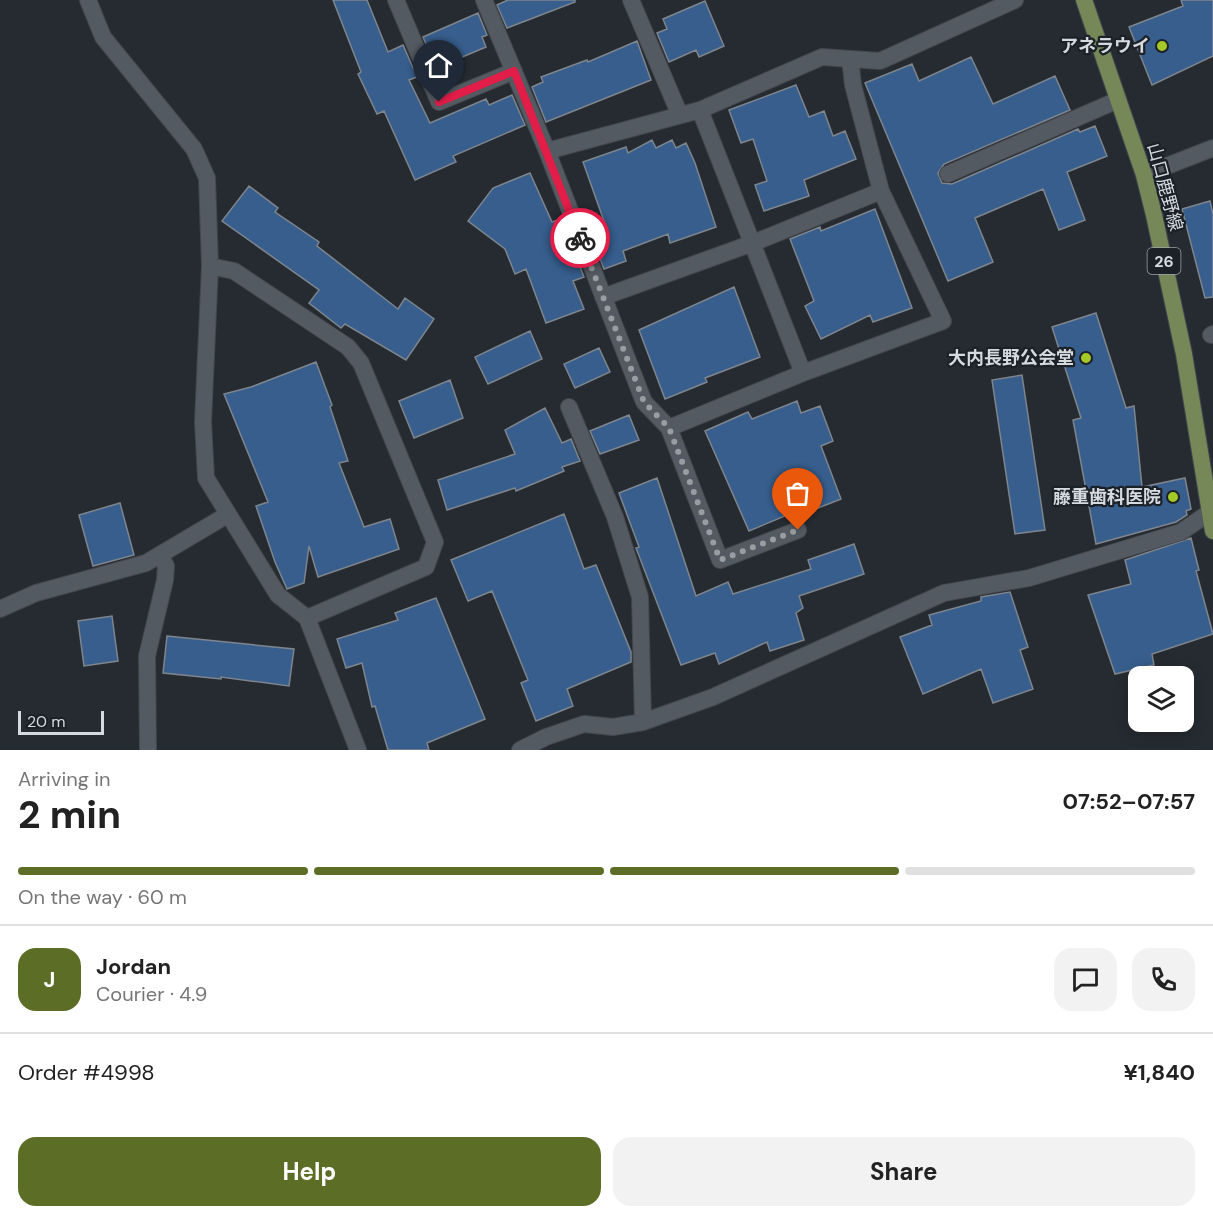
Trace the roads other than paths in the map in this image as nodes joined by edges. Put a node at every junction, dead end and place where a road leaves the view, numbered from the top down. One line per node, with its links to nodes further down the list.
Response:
1 (88, 0): 18 (street)
2 (396, 0): 8 (street)
3 (484, 0): 8 (street)
4 (631, 0): 11 (street)
5 (1015, 0): 7 (street)
6 (1084, 0): 9 (main road, 山口鹿野線 / 26)
7 (850, 59): 10 (street); 16 (street)
8 (514, 71): 13 (street)
9 (1118, 100): 14 (street); 15 (main road, 山口鹿野線 / 26)
10 (700, 110): 11 (street); 17 (street)
11 (679, 113): 13 (street)
12 (1213, 148): 15 (street)
13 (547, 151): 19 (street)
14 (948, 174)
15 (1144, 175): 23 (main road, 山口鹿野線 / 26)
16 (881, 191): 17 (street); 20 (street)
17 (753, 243): 19 (street); 20 (street)
18 (210, 267): 24 (street); 29 (street)
19 (603, 297): 22 (street)
20 (803, 373): 22 (street)
21 (569, 407): 30 (street)
22 (669, 428): 25 (street)
23 (1211, 510): 26 (main road, 山口鹿野線 / 26); 30 (street)
24 (227, 515): 27 (street); 29 (street)
25 (798, 530)
26 (1213, 531)
27 (160, 555): 28 (street); 31 (street)
28 (0, 609)
29 (307, 618): 32 (street)
30 (643, 722): 33 (street)
31 (148, 750)
32 (358, 750)
33 (520, 750)

